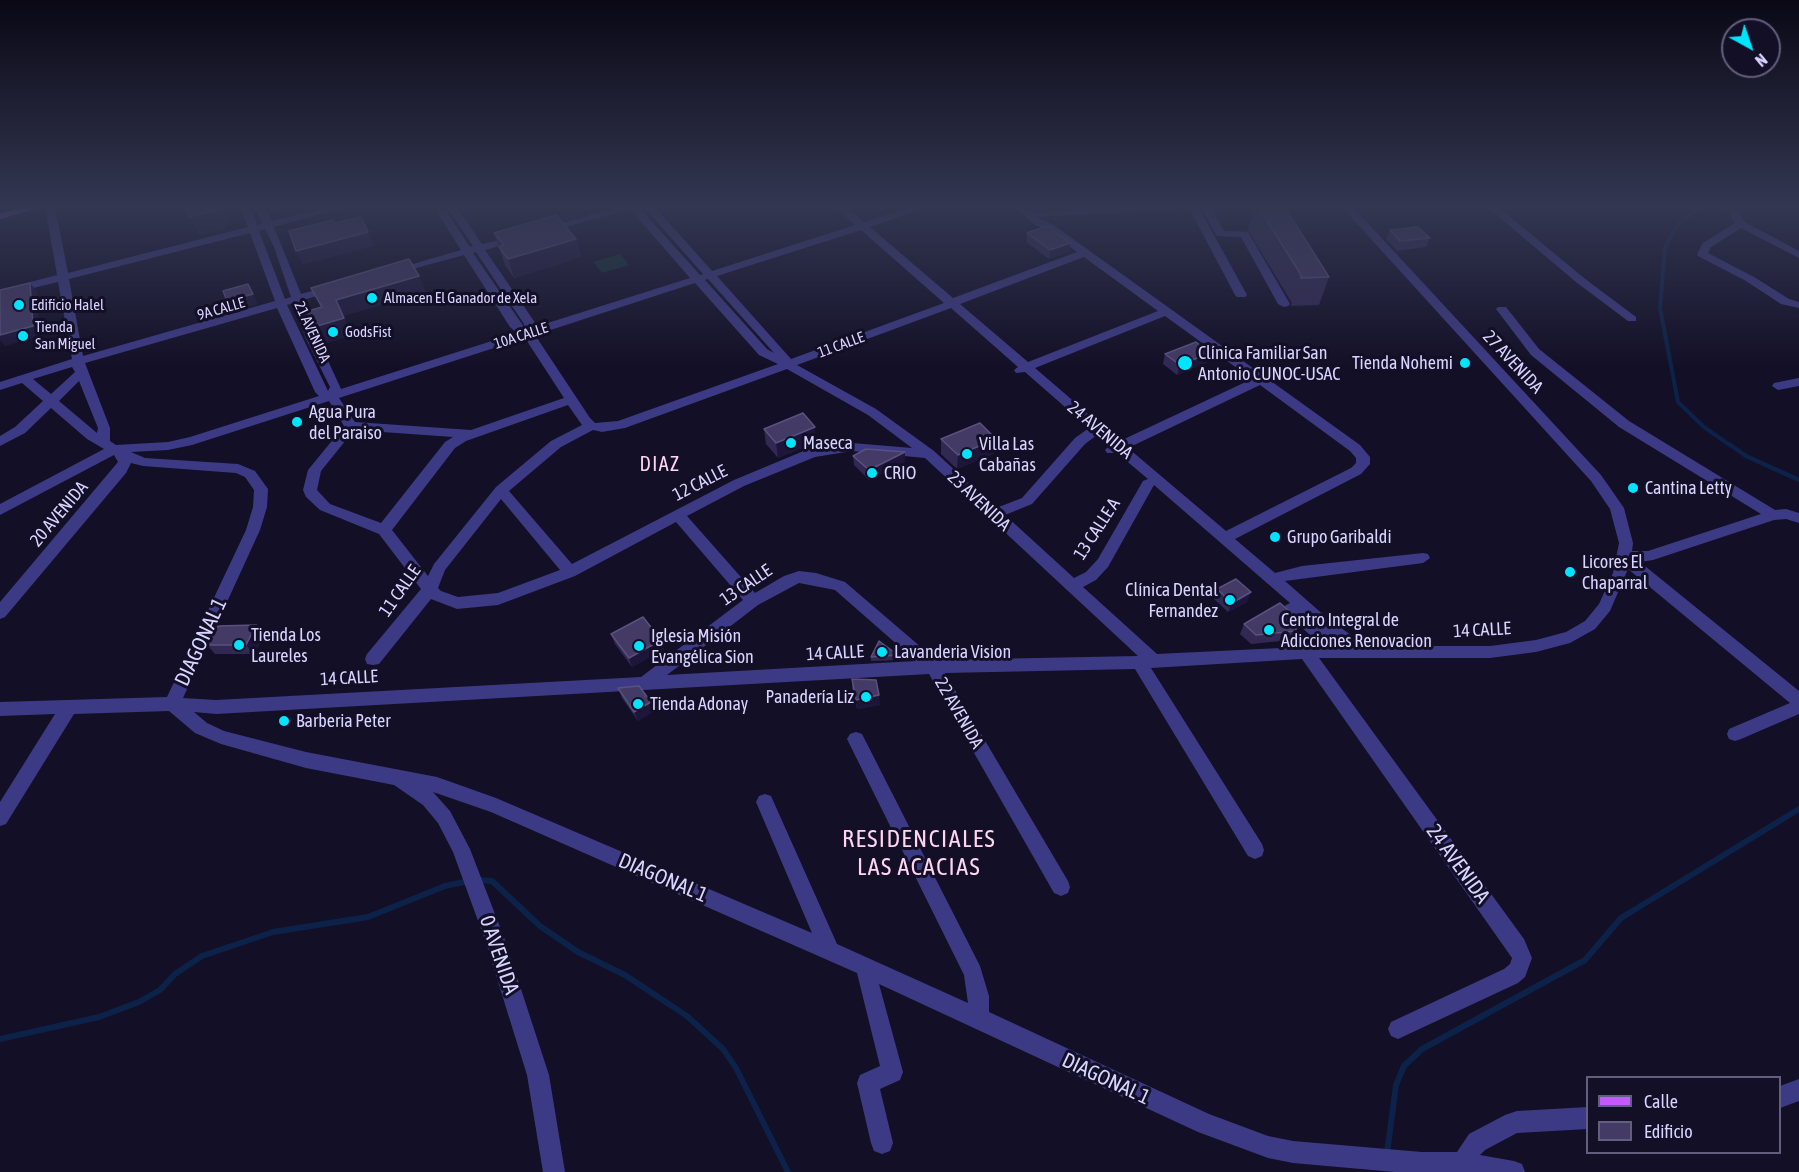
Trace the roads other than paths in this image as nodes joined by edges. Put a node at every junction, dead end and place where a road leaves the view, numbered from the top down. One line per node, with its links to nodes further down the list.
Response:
1 (56, 261): 22 (street, 20 AVENIDA)
2 (58, 261): 22 (street, 20 AVENIDA)
3 (127, 261): 22 (street)
4 (266, 261): 31 (street, 21 AVENIDA)
5 (284, 261): 28 (street, 21 AVENIDA)
6 (436, 261): 20 (street)
7 (444, 261): 23 (street)
8 (479, 261): 36 (street)
9 (679, 261): 24 (street, 23 AVENIDA)
10 (696, 261): 21 (street, 23 AVENIDA)
11 (756, 261): 21 (street, 10A CALLE)
12 (895, 261): 32 (street, 24 AVENIDA)
13 (1064, 261): 32 (street, 11 CALLE)
14 (1095, 261): 34 (street)
15 (1222, 261): 27 (street)
16 (1259, 261): 29 (street)
17 (1396, 261): 65 (street, 27 AVENIDA)
18 (1557, 261): 35 (street)
19 (1715, 261): 30 (street)
20 (377, 276)
21 (709, 276): 24 (street, 10A CALLE); 37 (street, 23 AVENIDA)
22 (60, 278): 26 (street); 38 (street, 20 AVENIDA)
23 (391, 278)
24 (696, 280): 36 (street, 10A CALLE); 37 (street, 23 AVENIDA)
25 (345, 288): 28 (street, 9A CALLE)
26 (0, 293)
27 (1241, 295)
28 (299, 301): 31 (street, 9A CALLE); 45 (street, 21 AVENIDA)
29 (1284, 304)
30 (1799, 305)
31 (282, 306): 38 (street, 9A CALLE); 45 (street, 21 AVENIDA)
32 (948, 306): 37 (street, 11 CALLE); 39 (street, 24 AVENIDA)
33 (1502, 309): 61 (street)
34 (1165, 312): 39 (street); 41 (street)
35 (1632, 319)
36 (528, 334): 45 (street, 10A CALLE); 47 (street)
37 (788, 364): 49 (street, 11 CALLE); 55 (street, 23 AVENIDA)
38 (75, 367): 40 (street, 9A CALLE); 46 (street); 53 (street, 20 AVENIDA)
39 (1022, 370): 50 (street, 24 AVENIDA)
40 (24, 379): 43 (street, 9A CALLE); 46 (street)
41 (1261, 380): 54 (street); 64 (street)
42 (1799, 381): 44 (street)
43 (0, 386)
44 (1778, 386)
45 (332, 397): 48 (street, 21 AVENIDA); 53 (street, 10A CALLE)
46 (50, 400): 52 (street); 53 (street)
47 (571, 400): 49 (street); 51 (street)
48 (351, 426): 51 (street); 63 (street)
49 (593, 427): 57 (street, 11 CALLE)
50 (1093, 431): 54 (street, 24 AVENIDA); 59 (street)
51 (474, 434): 63 (street)
52 (0, 442)
53 (113, 448): 58 (street); 73 (street, 20 AVENIDA); 81 (street, DIAGONAL 1)
54 (1114, 449): 56 (street, 24 AVENIDA); 64 (street, 24 AVENIDA)
55 (929, 454): 59 (street, 23 AVENIDA); 60 (street, 12 CALLE)
56 (1148, 484): 70 (street, 13 CALLE A); 75 (street, 24 AVENIDA)
57 (501, 490): 67 (street); 71 (street, 11 CALLE)
58 (0, 510)
59 (993, 514): 70 (street, 23 AVENIDA)
60 (678, 515): 67 (street, 12 CALLE); 72 (street)
61 (1773, 515): 62 (street); 65 (street)
62 (1799, 518)
63 (384, 530): 71 (street)
64 (1225, 538): 69 (street, 24 AVENIDA)
65 (1624, 557): 76 (street, 14 CALLE); 84 (street)
66 (1423, 558): 69 (street)
67 (570, 572): 71 (street, 12 CALLE)
68 (816, 579): 72 (street, 13 CALLE); 79 (street, 22 AVENIDA)
69 (1272, 579): 76 (street, 24 AVENIDA)
70 (1071, 587): 78 (street, 23 AVENIDA)
71 (430, 589): 77 (street, 11 CALLE)
72 (753, 601): 80 (street, 13 CALLE)
73 (0, 613)
74 (1306, 652): 75 (street, 14 CALLE); 78 (street, 14 CALLE); 94 (street, 24 AVENIDA)
75 (1340, 652): 76 (street, 14 CALLE)
76 (1363, 652)
77 (373, 659)
78 (1146, 662): 79 (street, 14 CALLE); 89 (street, 23 AVENIDA)
79 (933, 668): 80 (street, 14 CALLE); 90 (street, 22 AVENIDA)
80 (646, 682): 81 (street, 14 CALLE)
81 (172, 704): 82 (street, 14 CALLE); 86 (street, DIAGONAL 1)
82 (69, 707): 83 (street, 14 CALLE); 88 (street)
83 (0, 709)
84 (1735, 734)
85 (856, 739): 93 (street)
86 (382, 776): 91 (street, DIAGONAL 1); 100 (street, 0 AVENIDA)
87 (765, 802): 91 (street)
88 (0, 818)
89 (1255, 850)
90 (1061, 887)
91 (830, 951): 92 (street, DIAGONAL 1)
92 (865, 968): 93 (street, DIAGONAL 1); 98 (street)
93 (978, 1018): 99 (street, DIAGONAL 1)
94 (1398, 1029)
95 (1799, 1090): 96 (street)
96 (1781, 1096)
97 (1586, 1118): 99 (street)
98 (882, 1143)
99 (1464, 1168): 101 (street, DIAGONAL 1)
100 (554, 1172)
101 (1515, 1172)

